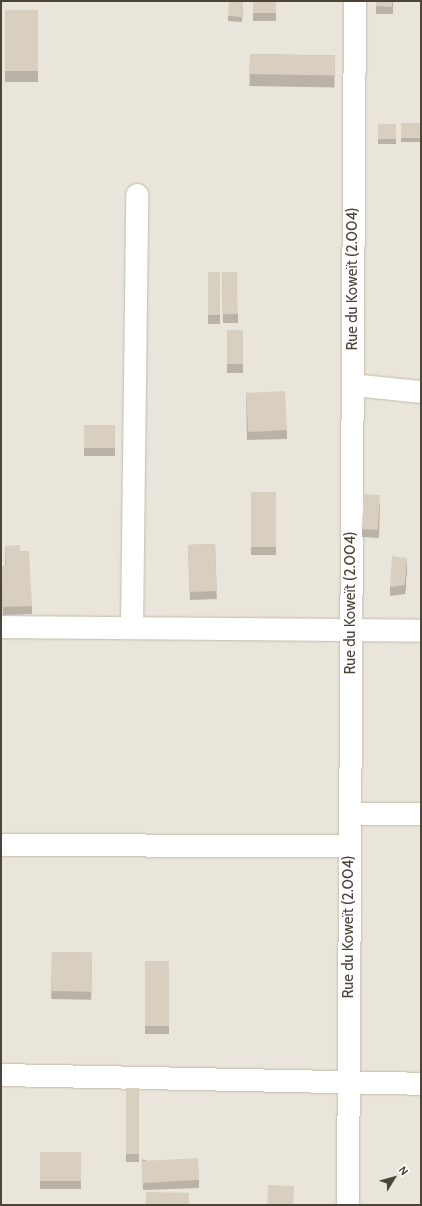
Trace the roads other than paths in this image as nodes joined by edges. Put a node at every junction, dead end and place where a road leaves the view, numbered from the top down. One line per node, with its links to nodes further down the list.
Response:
1 (355, 1): 3 (street, Rue du Koweït (2.004))
2 (137, 195): 6 (street)
3 (353, 385): 4 (street); 7 (street, Rue du Koweït (2.004))
4 (421, 392)
5 (1, 627): 6 (street)
6 (132, 628): 7 (street)
7 (351, 631): 8 (street); 9 (street, Rue du Koweït (2.004))
8 (421, 631)
9 (350, 814): 10 (street); 12 (street, Rue du Koweït (2.004))
10 (421, 814)
11 (1, 845): 12 (street)
12 (350, 846): 15 (street, Rue du Koweït (2.004))
13 (1, 1075): 15 (street)
14 (421, 1084): 15 (street)
15 (348, 1085): 16 (street, Rue du Koweït (2.004))
16 (348, 1205)

